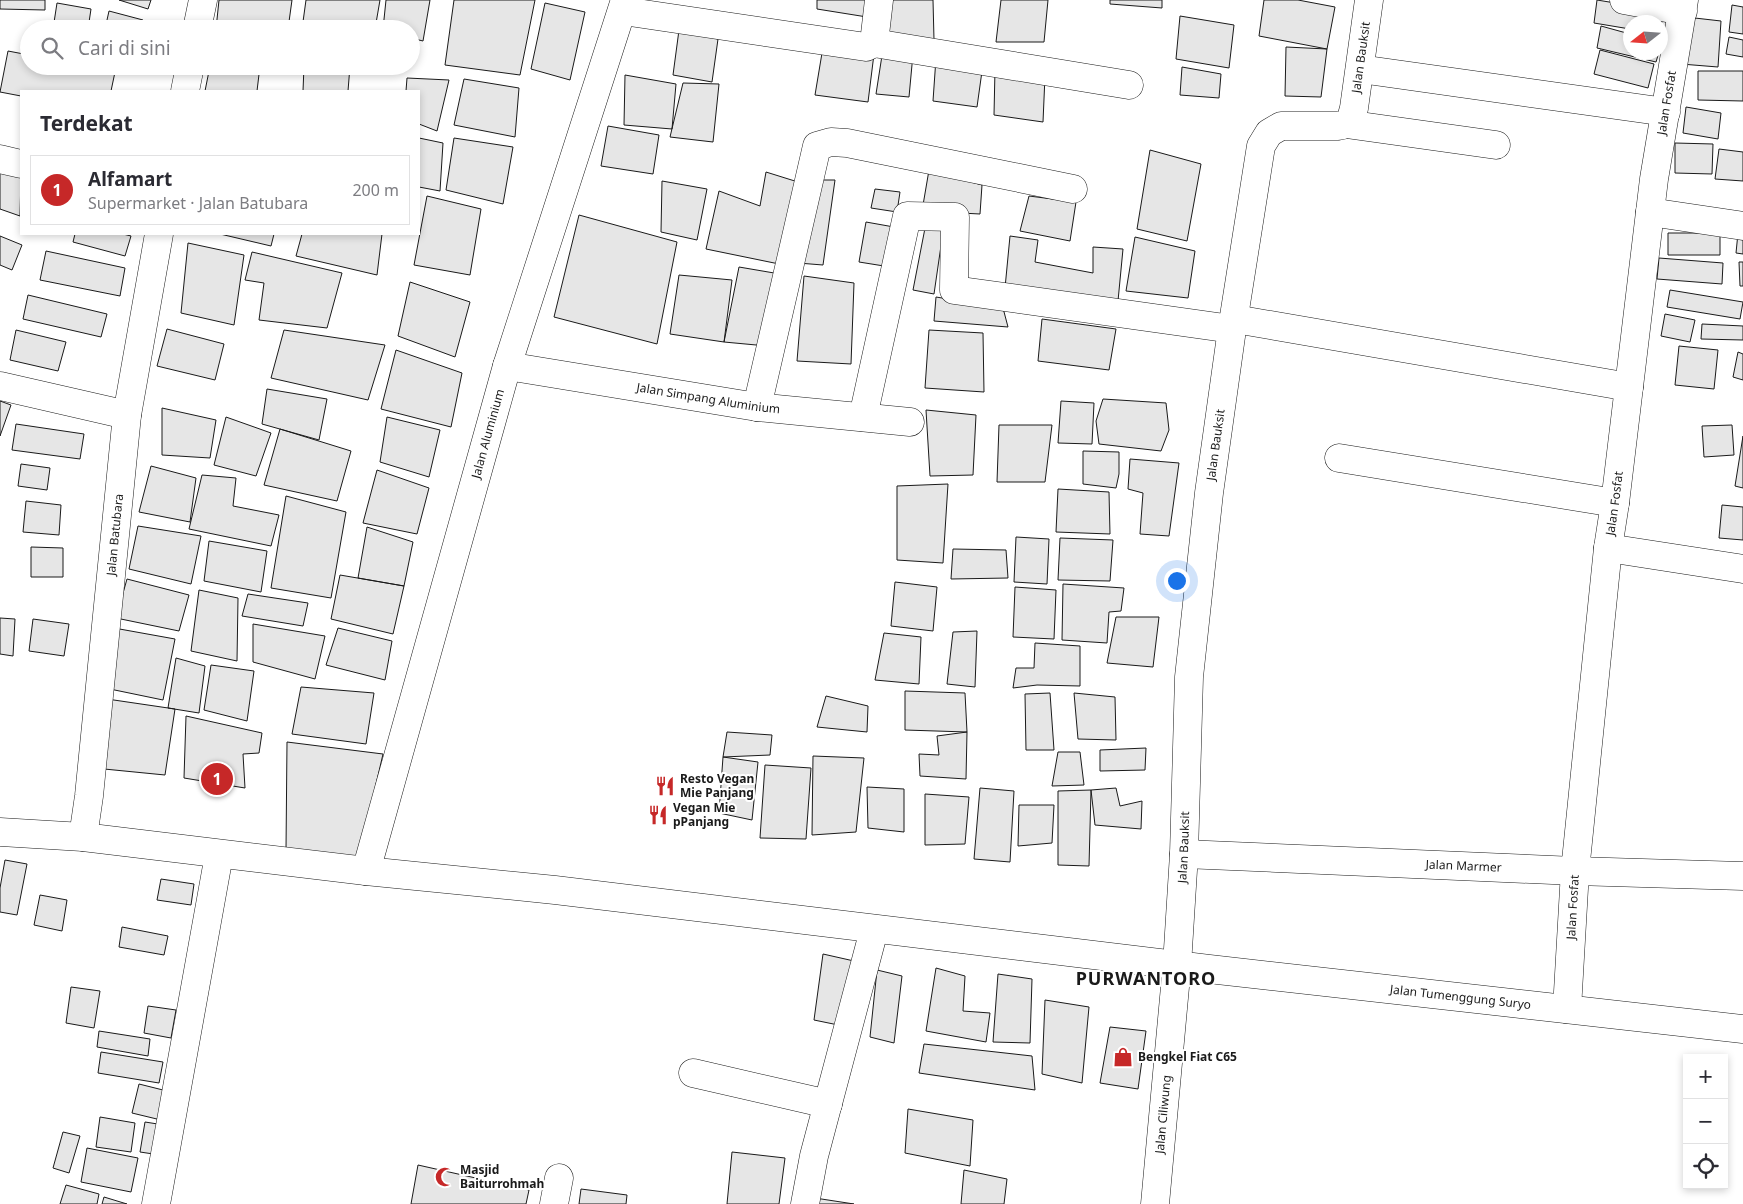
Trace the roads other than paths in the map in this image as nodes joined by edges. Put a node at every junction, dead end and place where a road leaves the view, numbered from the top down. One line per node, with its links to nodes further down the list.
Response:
1 (203, 0): 7 (main road)
2 (879, 0): 8 (main road)
3 (1369, 0): 9 (main road, Jalan Bauksit)
4 (1624, 0): 6 (main road)
5 (624, 5): 8 (main road); 23 (main road, Jalan Aluminium)
6 (1684, 6): 13 (main road, Jalan Fosfat)
7 (199, 20)
8 (874, 43): 11 (main road)
9 (1360, 69): 13 (main road); 14 (main road, Jalan Bauksit)
10 (188, 75): 12 (main road)
11 (1129, 85)
12 (185, 90)
13 (1666, 112): 19 (main road, Jalan Fosfat)
14 (1346, 124): 15 (main road); 22 (main road, Jalan Bauksit)
15 (1496, 145)
16 (0, 159): 17 (main road)
17 (20, 164)
18 (1073, 188): 26 (main road)
19 (1650, 212): 20 (main road); 25 (main road, Jalan Fosfat)
20 (1743, 226)
21 (159, 235): 27 (main road, Jalan Batubara)
22 (1234, 324): 25 (main road); 28 (main road); 36 (main road, Jalan Bauksit)
23 (507, 366): 26 (main road, Jalan Simpang Aluminium); 39 (main road, Jalan Aluminium)
24 (0, 386): 27 (main road)
25 (1629, 387): 31 (main road, Jalan Fosfat)
26 (757, 407): 28 (main road, Jalan Simpang Aluminium)
27 (127, 415): 35 (main road, Jalan Batubara)
28 (862, 417): 29 (main road, Jalan Simpang Aluminium)
29 (910, 422)
30 (1339, 458): 31 (main road)
31 (1615, 503): 32 (main road, Jalan Fosfat)
32 (1608, 548): 33 (main road); 38 (main road, Jalan Fosfat)
33 (1743, 569)
34 (1, 835): 35 (main road, Jalan Tumenggung Suryo)
35 (83, 837): 37 (main road, Jalan Tumenggung Suryo)
36 (1184, 854): 38 (main road, Jalan Marmer); 42 (main road, Jalan Bauksit)
37 (219, 855): 39 (main road, Jalan Tumenggung Suryo); 47 (main road)
38 (1575, 871): 40 (main road, Jalan Marmer); 43 (main road, Jalan Fosfat)
39 (366, 872): 41 (main road, Jalan Tumenggung Suryo)
40 (1743, 876)
41 (874, 930): 42 (main road, Jalan Tumenggung Suryo); 46 (main road)
42 (1178, 965): 43 (main road, Jalan Tumenggung Suryo); 49 (main road, Jalan Ciliwung)
43 (1567, 1009): 44 (main road, Jalan Tumenggung Suryo)
44 (1743, 1029)
45 (693, 1073): 46 (main road)
46 (828, 1104): 48 (main road)
47 (156, 1204)
48 (805, 1204)
49 (1155, 1204)

